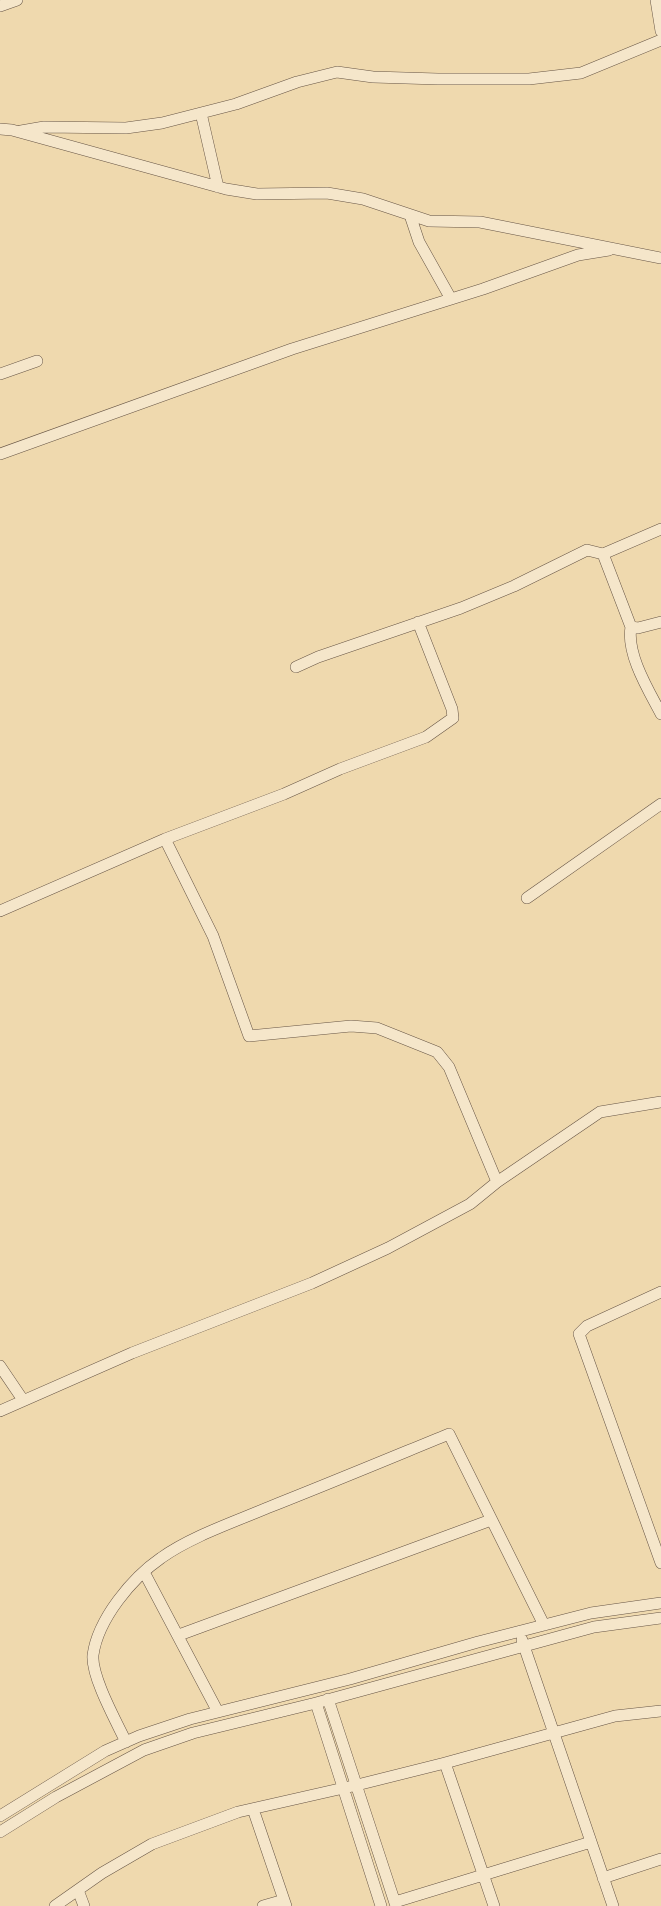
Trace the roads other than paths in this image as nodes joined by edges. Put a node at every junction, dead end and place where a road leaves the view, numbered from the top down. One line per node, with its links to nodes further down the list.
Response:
1 (16, 0): 3 (street)
2 (658, 5): 4 (street)
3 (0, 6)
4 (661, 31)
5 (661, 40): 6 (street)
6 (201, 113): 8 (street); 9 (street)
7 (0, 129): 8 (street)
8 (16, 132): 9 (street)
9 (218, 187): 10 (street)
10 (410, 215): 11 (street); 13 (street)
11 (618, 249): 12 (street); 13 (street)
12 (661, 258)
13 (451, 299): 16 (street)
14 (37, 361): 15 (street)
15 (0, 374)
16 (0, 454)
17 (661, 530): 18 (street)
18 (603, 554): 19 (street); 21 (street)
19 (418, 622): 22 (street); 25 (street)
20 (661, 622): 21 (street)
21 (631, 627): 23 (street)
22 (296, 667)
23 (661, 714)
24 (661, 804): 26 (street)
25 (165, 839): 27 (street); 29 (street)
26 (527, 898)
27 (0, 911)
28 (661, 1102): 29 (street)
29 (497, 1182): 32 (street)
30 (661, 1292): 35 (street)
31 (0, 1366): 32 (street)
32 (23, 1400): 33 (street)
33 (0, 1411)
34 (491, 1520): 36 (street); 39 (street); 41 (street)
35 (661, 1563)
36 (144, 1572): 41 (street); 52 (street)
37 (661, 1603): 39 (street)
38 (661, 1618): 42 (street)
39 (544, 1625): 40 (street)
40 (519, 1631): 42 (street); 43 (street)
41 (179, 1635): 47 (street)
42 (524, 1646): 44 (street); 50 (street)
43 (280, 1697): 45 (street); 47 (street)
44 (328, 1699): 45 (street); 51 (street)
45 (310, 1704): 48 (street); 49 (street)
46 (661, 1711): 50 (street)
47 (214, 1713): 49 (street); 52 (street)
48 (320, 1717): 51 (street); 57 (street)
49 (223, 1726): 55 (street)
50 (553, 1732): 54 (street); 61 (street)
51 (340, 1734): 56 (street)
52 (126, 1742): 53 (street)
53 (95, 1757): 55 (street); 59 (street)
54 (445, 1763): 56 (street); 63 (street)
55 (86, 1781): 60 (street)
56 (357, 1785): 57 (street); 67 (street)
57 (343, 1788): 58 (street); 71 (street)
58 (253, 1809): 65 (street); 66 (street)
59 (0, 1816)
60 (0, 1832)
61 (591, 1842): 63 (street); 64 (street)
62 (661, 1859): 64 (street)
63 (483, 1875): 67 (street); 72 (street)
64 (603, 1878): 73 (street)
65 (78, 1890): 68 (street); 69 (street)
66 (285, 1903): 70 (street)
67 (395, 1904)
68 (54, 1906)
69 (84, 1906)
70 (263, 1906)
71 (381, 1906)
72 (494, 1906)
73 (613, 1906)

